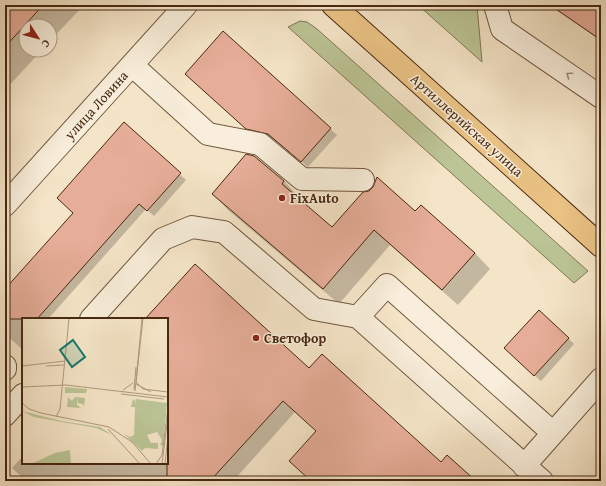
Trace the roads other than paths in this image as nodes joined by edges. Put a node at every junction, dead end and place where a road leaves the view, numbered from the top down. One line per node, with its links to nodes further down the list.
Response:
1 (186, 5): 4 (street, улица Ловина)
2 (333, 5): 8 (main road, Артиллерийская улица)
3 (495, 5): 5 (street, one-way to 3)
4 (132, 65): 6 (street); 7 (street, улица Ловина)
5 (601, 98)
6 (363, 180)
7 (5, 205)
8 (601, 246)
9 (358, 317): 10 (street); 14 (street); 15 (street)
10 (92, 318)
11 (601, 379): 14 (street)
12 (22, 396): 13 (street)
13 (5, 415)
14 (553, 433): 15 (street)
15 (524, 466): 16 (street)
16 (542, 481)

